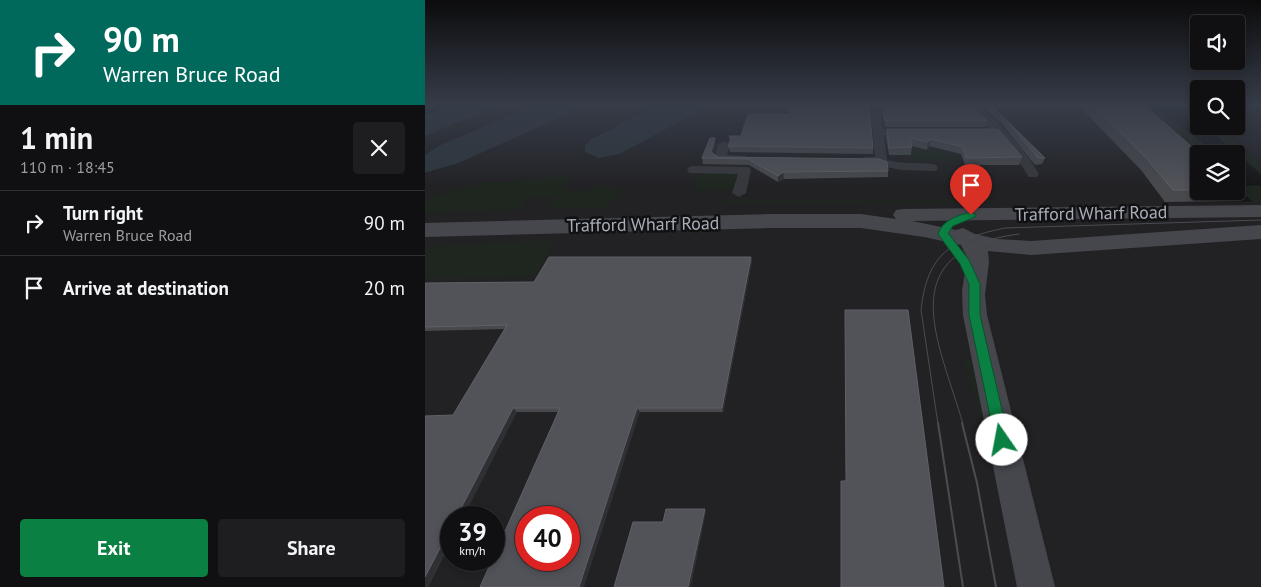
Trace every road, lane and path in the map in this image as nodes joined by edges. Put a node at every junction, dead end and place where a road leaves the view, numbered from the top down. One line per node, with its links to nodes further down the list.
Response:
1 (878, 132): 6 (street)
2 (998, 132): 9 (street)
3 (724, 144): 4 (street)
4 (757, 159)
5 (853, 160): 6 (street)
6 (881, 160): 7 (street)
7 (932, 168)
8 (693, 170): 10 (street)
9 (1033, 174)
10 (739, 193)
11 (1261, 211): 12 (street, Trafford Wharf Road)
12 (944, 224): 13 (street, Trafford Wharf Road); 15 (street, Trafford Wharf Road); 17 (street)
13 (425, 230)
14 (1261, 232): 16 (street, Trafford Wharf Road)
15 (969, 241): 16 (street, Trafford Wharf Road); 17 (street)
16 (997, 246): 17 (street)
17 (976, 277): 18 (street)
18 (1035, 587)

